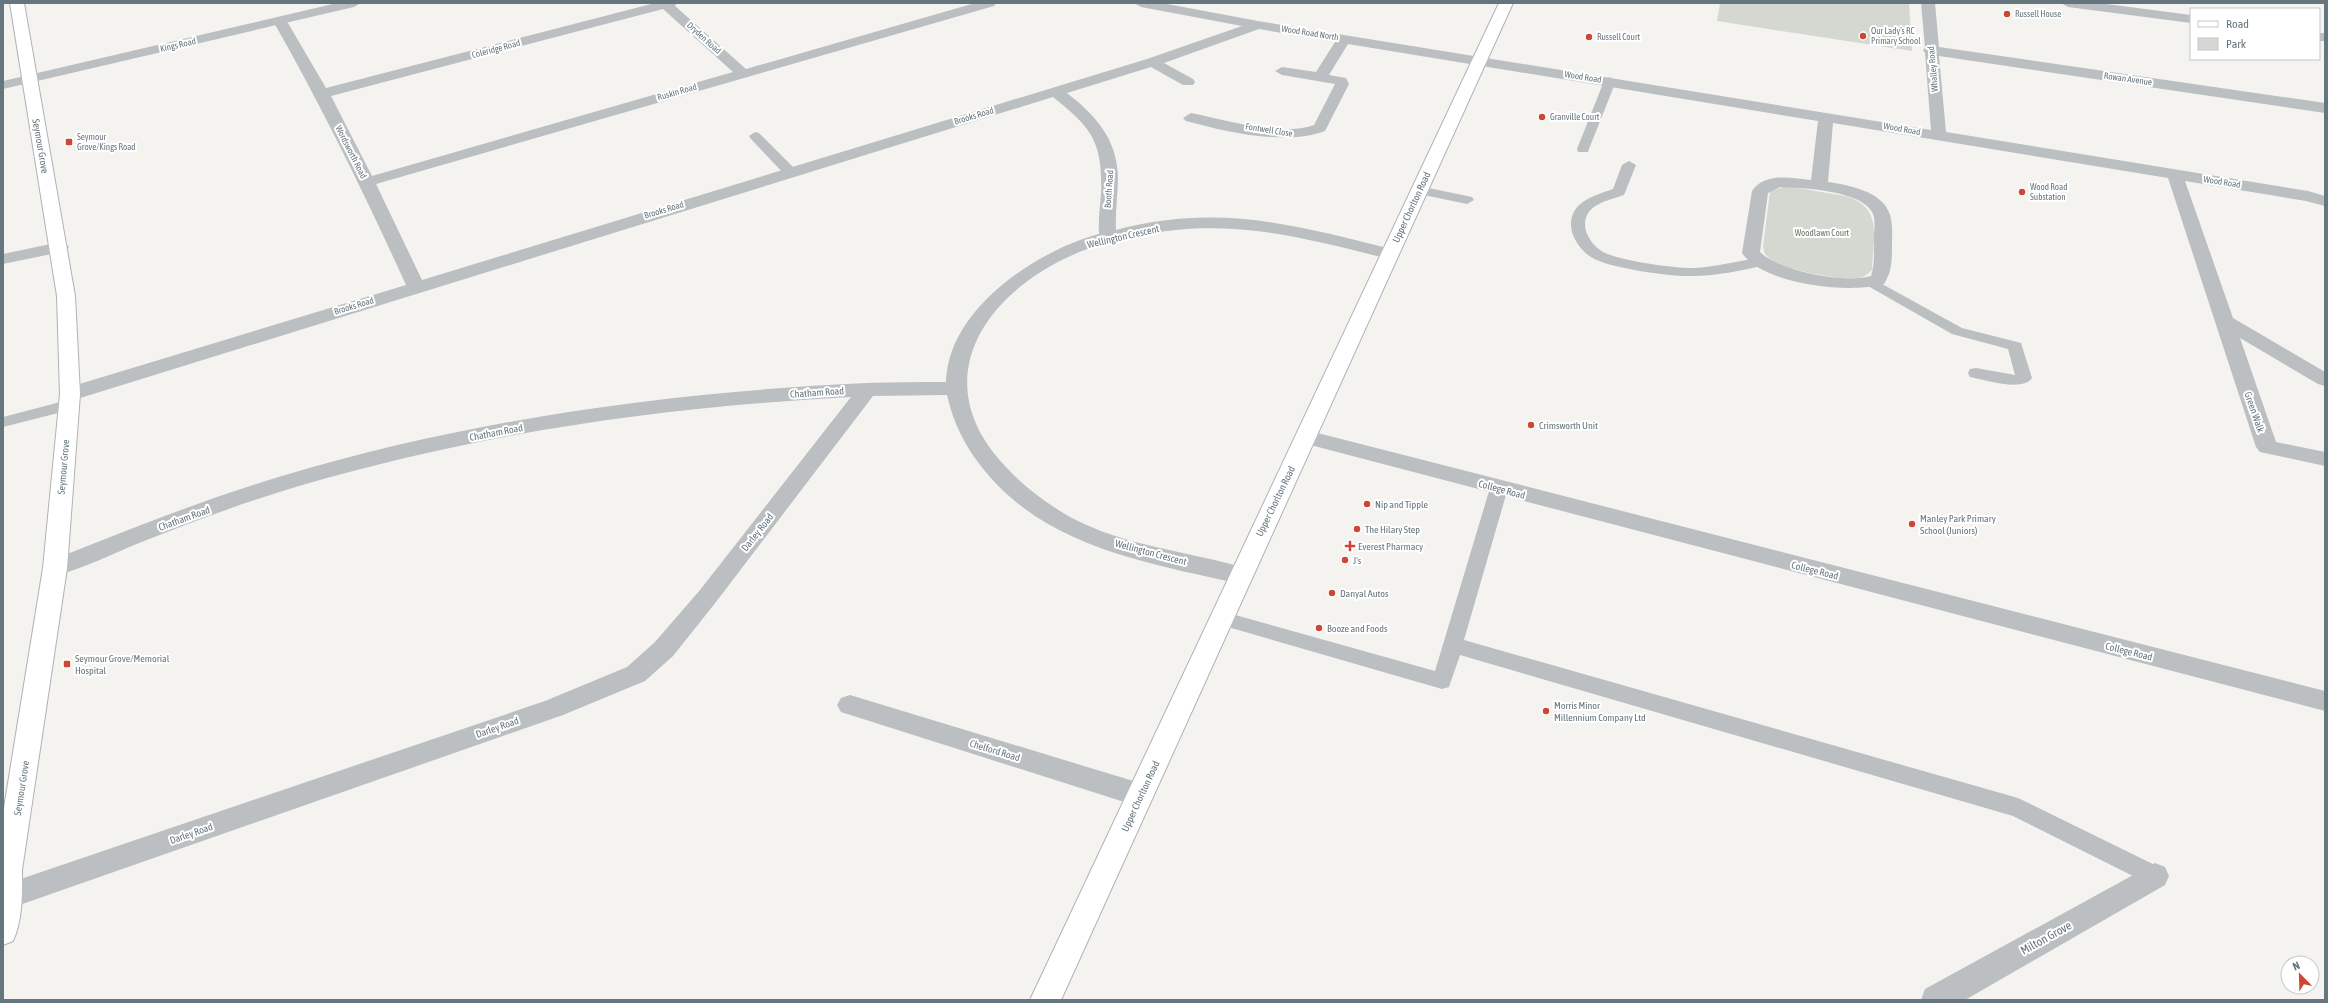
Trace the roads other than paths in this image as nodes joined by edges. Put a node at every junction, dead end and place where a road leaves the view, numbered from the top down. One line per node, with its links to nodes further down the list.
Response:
1 (17, 3): 20 (main road, Seymour Grove)
2 (354, 3): 10 (street, Kings Road)
3 (988, 3): 18 (street, Ruskin Road)
4 (1141, 3): 9 (street, Wood Road North)
5 (1506, 3): 15 (main road, Upper Chorlton Road)
6 (1928, 3): 14 (street, Whalley Road)
7 (2068, 3): 11 (street)
8 (668, 4): 18 (street, Dryden Road); 25 (street, Coleridge Road)
9 (1170, 6): 12 (street, Wood Road North)
10 (280, 20): 20 (street, Kings Road); 25 (street, Wordsworth Road)
11 (2190, 20)
12 (1258, 25): 13 (street, Wood Road North); 16 (street, Brooks Road)
13 (1344, 38): 15 (street, Wood Road North); 19 (street)
14 (1930, 50): 26 (street, Rowan Avenue); 30 (street, Whalley Road)
15 (1479, 60): 21 (street, Wood Road); 37 (main road, Upper Chorlton Road)
16 (1152, 62): 22 (street); 24 (street, Brooks Road)
17 (1282, 71): 19 (street, Fontwell Close)
18 (742, 73): 35 (street, Ruskin Road)
19 (1321, 76): 28 (street, Fontwell Close)
20 (29, 80): 23 (street, Kings Road); 41 (main road, Seymour Grove)
21 (1610, 81): 27 (street, Wood Road); 31 (lane)
22 (1188, 82)
23 (3, 86)
24 (1055, 91): 33 (street, Brooks Road); 40 (street, Booth Road)
25 (322, 94): 35 (street, Wordsworth Road)
26 (2325, 108)
27 (1826, 116): 30 (street, Wood Road); 36 (street)
28 (1191, 118)
29 (755, 136): 33 (lane)
30 (1939, 136): 34 (street, Wood Road)
31 (1583, 149)
32 (1629, 165): 44 (lane)
33 (790, 172): 46 (street, Brooks Road)
34 (2175, 174): 39 (street, Wood Road); 47 (street, Green Walk)
35 (367, 182): 46 (street, Wordsworth Road)
36 (1819, 186): 44 (street); 45 (street)
37 (1419, 190): 38 (lane); 42 (main road, Upper Chorlton Road)
38 (1468, 200)
39 (2325, 201)
40 (1108, 238): 42 (street, Wellington Crescent); 50 (street, Wellington Crescent)
41 (60, 247): 43 (street); 52 (main road, Seymour Grove)
42 (1389, 254): 54 (main road, Upper Chorlton Road)
43 (3, 259)
44 (1759, 262): 45 (street)
45 (1873, 283): 48 (lane)
46 (416, 286): 52 (street, Brooks Road)
47 (2224, 321): 49 (street); 55 (street, Green Walk)
48 (1976, 373)
49 (2325, 380)
50 (956, 388): 51 (street, Chatham Road); 58 (street, Wellington Crescent)
51 (868, 389): 57 (street, Chatham Road); 65 (street, Darley Road)
52 (69, 400): 53 (lane); 57 (main road, Seymour Grove)
53 (3, 422)
54 (1306, 437): 56 (street, College Road); 58 (main road, Upper Chorlton Road)
55 (2325, 459)
56 (1499, 488): 60 (lane); 61 (street, College Road)
57 (55, 568): 65 (main road, Seymour Grove)
58 (1240, 575): 59 (main road, Upper Chorlton Road)
59 (1221, 618): 60 (lane); 63 (main road, Upper Chorlton Road)
60 (1454, 645): 64 (lane)
61 (2325, 700)
62 (850, 705): 63 (street, Chelford Road)
63 (1140, 795): 67 (main road, Upper Chorlton Road)
64 (2155, 876): 68 (street, Milton Grove)
65 (6, 879): 66 (main road, Seymour Grove)
66 (3, 931)
67 (1045, 1000)
68 (1938, 1000)

